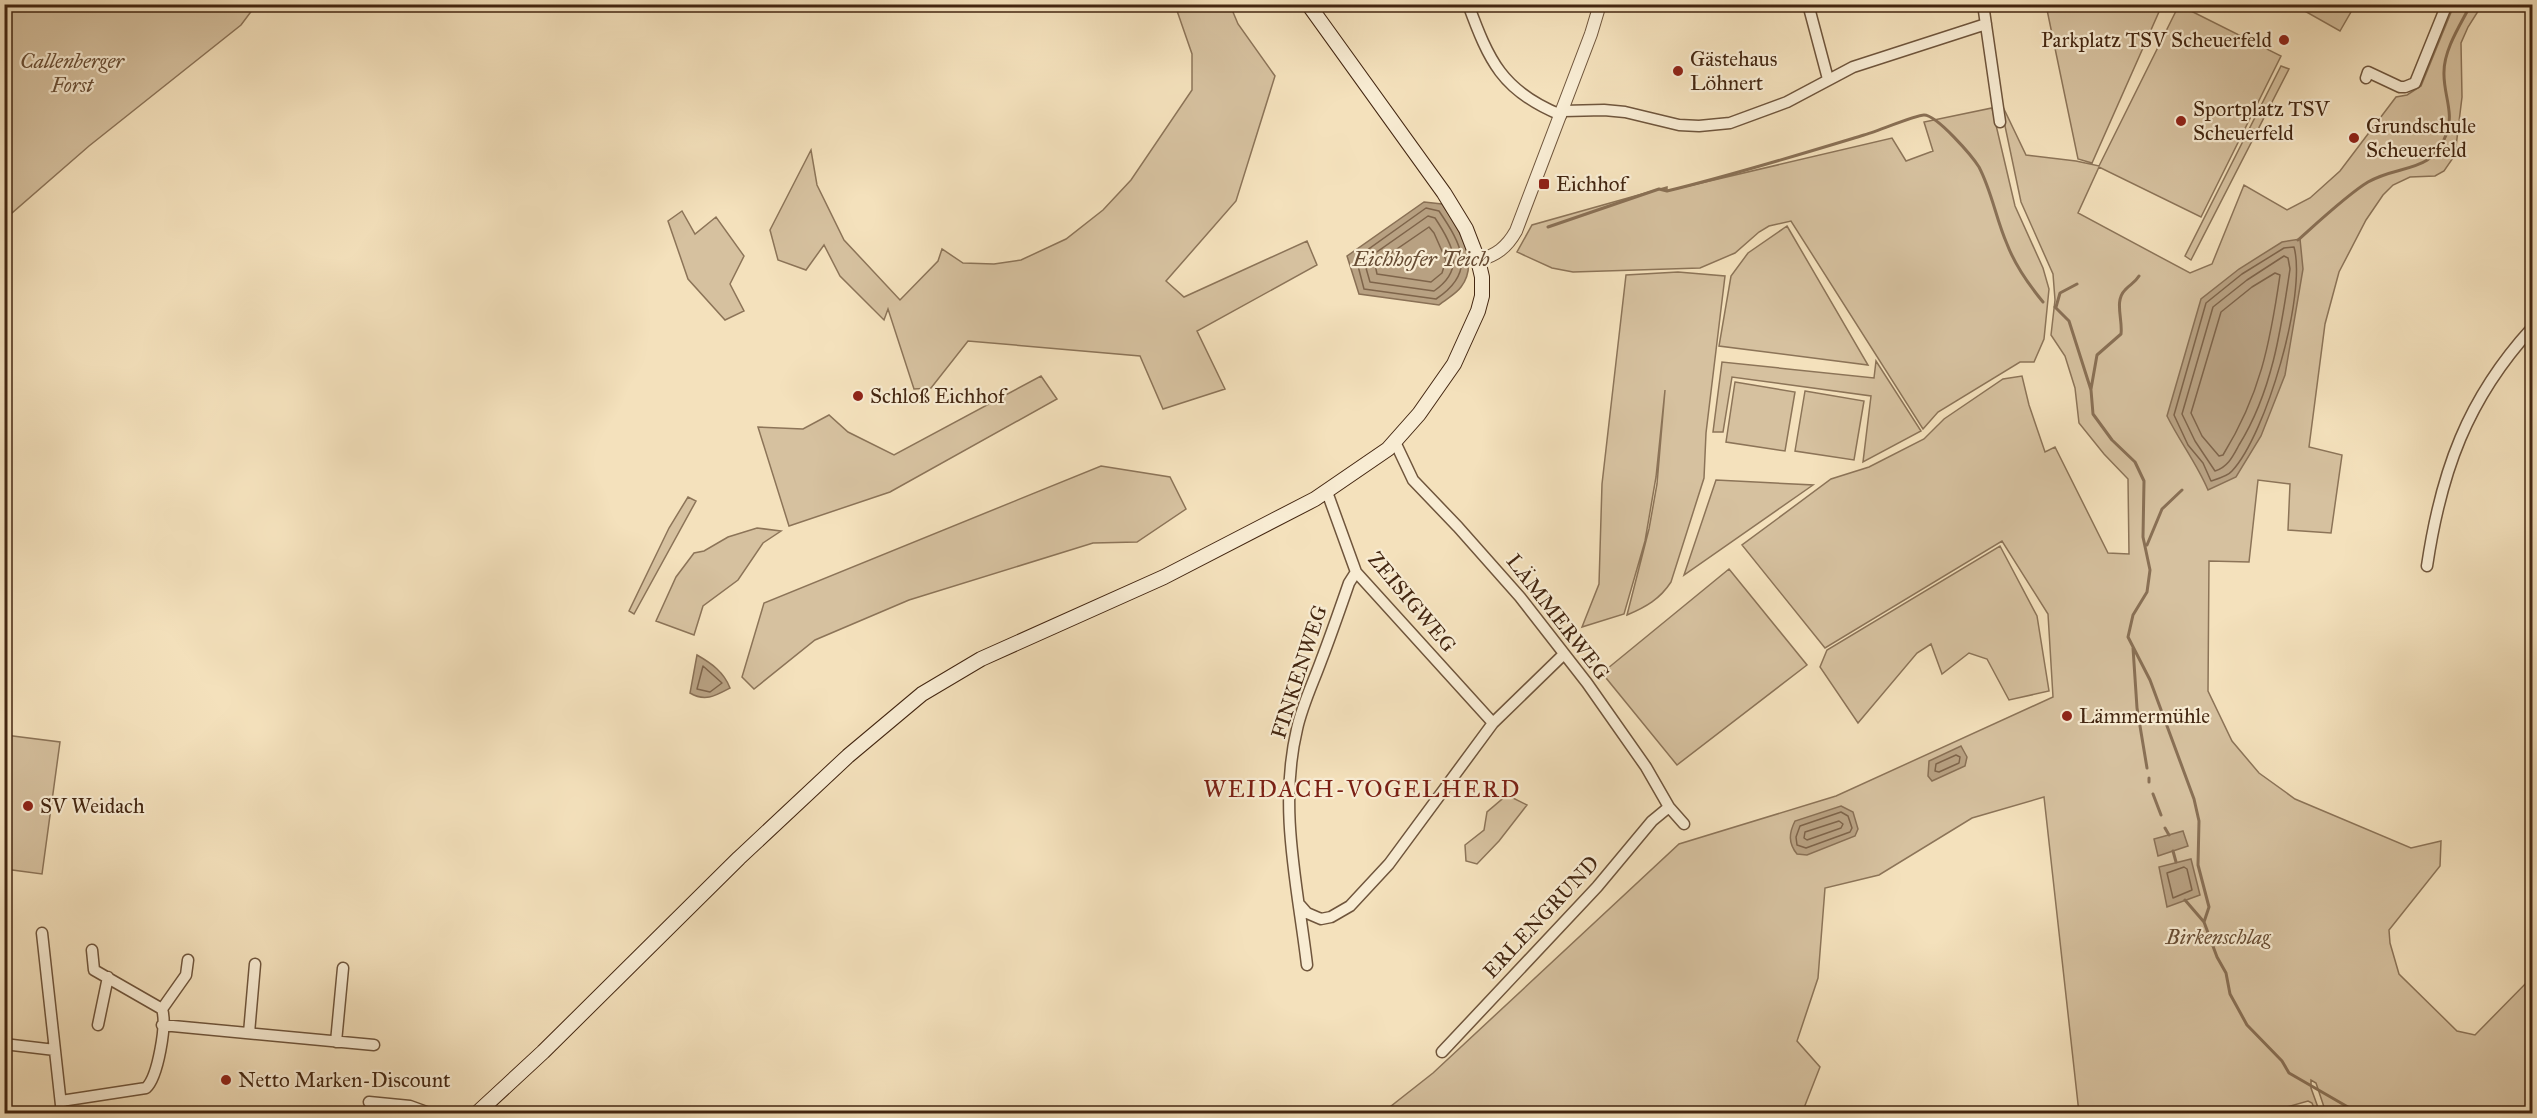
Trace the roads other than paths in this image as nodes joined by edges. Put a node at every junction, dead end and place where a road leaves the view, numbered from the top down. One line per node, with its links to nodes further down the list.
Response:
1 (1308, 4): 12 (main road)
2 (1468, 4): 10 (street)
3 (1600, 4): 10 (street)
4 (1808, 4): 9 (street)
5 (1983, 4): 7 (street)
6 (2447, 4): 8 (street)
7 (1986, 24): 9 (street); 11 (street)
8 (2366, 78)
9 (1828, 79): 10 (street)
10 (1562, 113): 12 (street)
11 (2000, 122)
12 (1478, 260): 14 (main road)
13 (2532, 328): 16 (street)
14 (1395, 442): 15 (main road); 18 (street, LÄMMERWEG)
15 (1327, 492): 17 (street, ZEISIGWEG); 43 (main road)
16 (2427, 567)
17 (1356, 572): 19 (street, ZEISIGWEG); 22 (street, FINKENWEG)
18 (1564, 654): 19 (street); 20 (street, LÄMMERWEG)
19 (1493, 723): 22 (street)
20 (1669, 807): 21 (street, LÄMMERWEG); 38 (street, ERLENGRUND)
21 (1684, 824)
22 (1300, 905): 27 (street, FINKENWEG)
23 (42, 933): 37 (street)
24 (92, 950): 29 (street)
25 (188, 960): 30 (street)
26 (255, 964): 33 (street)
27 (1307, 965)
28 (343, 968): 34 (street)
29 (108, 977): 30 (street); 31 (street)
30 (162, 1009): 32 (street)
31 (98, 1025)
32 (162, 1025): 33 (street); 39 (street)
33 (249, 1033): 34 (street)
34 (336, 1042): 36 (street)
35 (4, 1044): 37 (street)
36 (374, 1046)
37 (55, 1050): 39 (street)
38 (1442, 1053)
39 (61, 1101): 41 (street)
40 (369, 1102): 42 (street)
41 (62, 1113)
42 (432, 1113)
43 (476, 1113)

